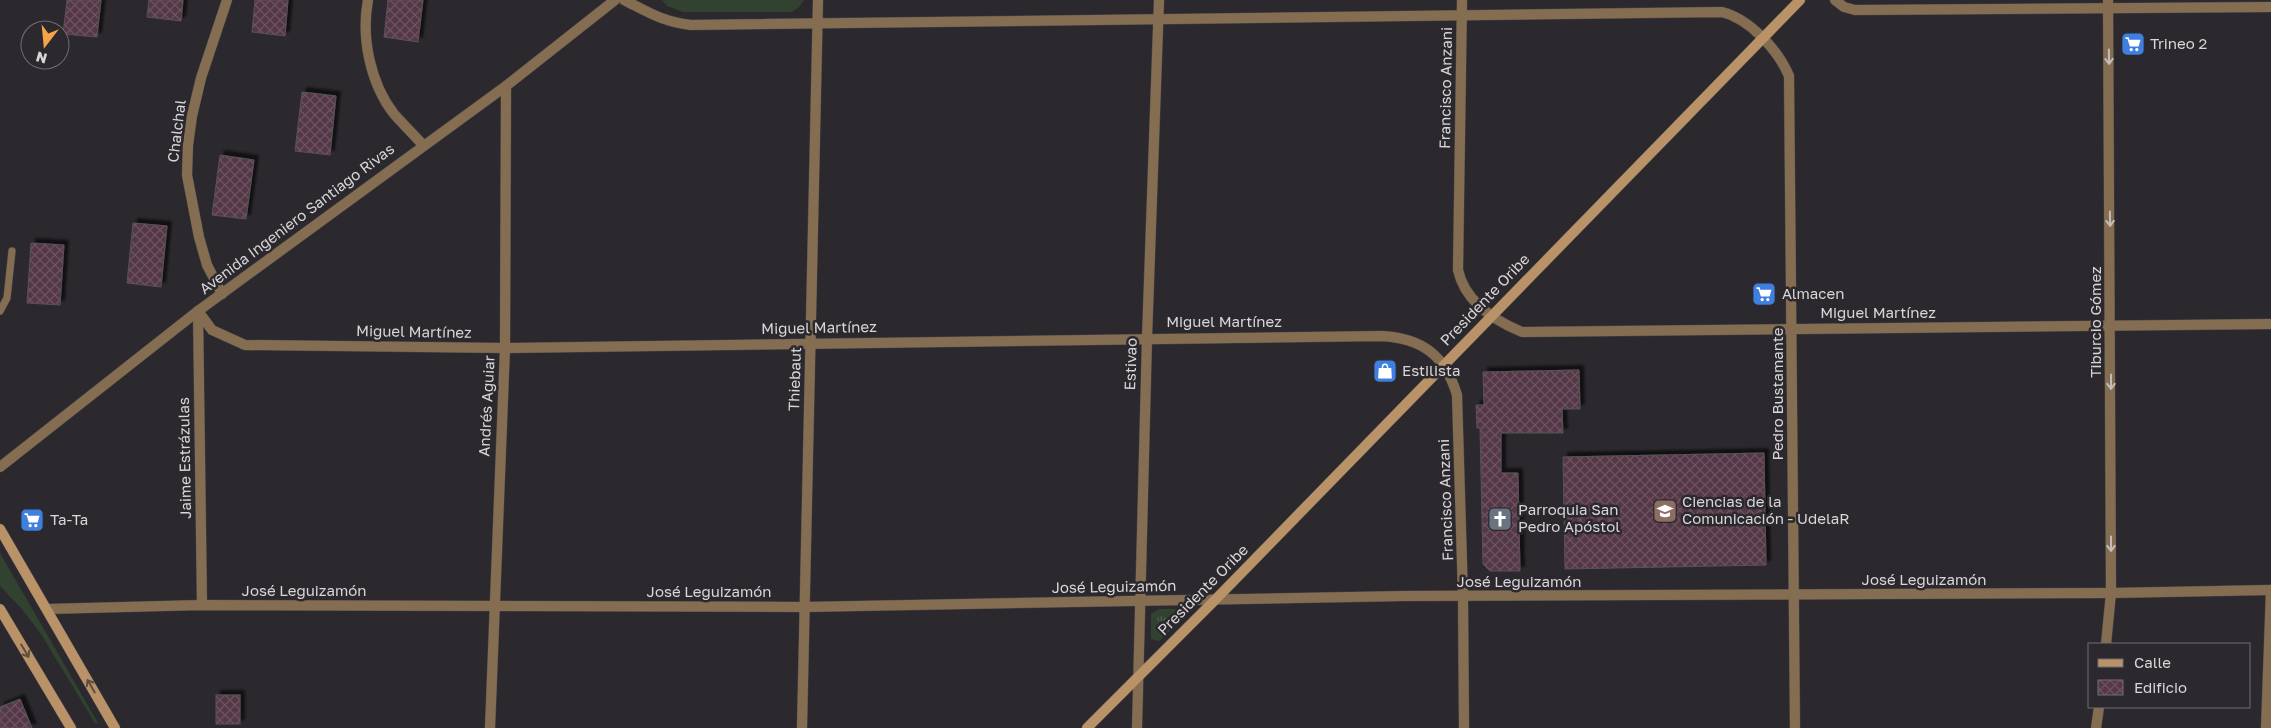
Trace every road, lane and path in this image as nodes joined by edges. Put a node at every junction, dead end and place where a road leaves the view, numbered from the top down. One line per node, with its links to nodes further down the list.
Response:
1 (227, 0): 19 (street, Chalchal)
2 (368, 0): 17 (street)
3 (616, 0): 16 (street, Avenida Ingeniero Santiago Rivas)
4 (624, 0): 14 (street, Pedro Bustamante)
5 (818, 0): 14 (street, Thiebaut)
6 (1158, 0): 13 (street, Estivao)
7 (1462, 0): 12 (street, Francisco Anzani)
8 (1800, 0): 15 (street, Presidente Oribe)
9 (1835, 0): 10 (street)
10 (2108, 4): 11 (street); 24 (street, Tiburcio Gómez, one-way to 24)
11 (2271, 7)
12 (1462, 16): 13 (street, Pedro Bustamante); 15 (street, Pedro Bustamante); 22 (street, Francisco Anzani)
13 (1158, 18): 14 (street, Pedro Bustamante); 26 (street, Estivao)
14 (819, 22): 27 (street, Thiebaut)
15 (1762, 39): 22 (street, Presidente Oribe); 25 (street, Pedro Bustamante)
16 (506, 86): 17 (street, Avenida Ingeniero Santiago Rivas); 28 (street, Andrés Aguiar)
17 (423, 145): 19 (street, Avenida Ingeniero Santiago Rivas)
18 (12, 251): 20 (lane)
19 (222, 294): 21 (street, Avenida Ingeniero Santiago Rivas)
20 (0, 311)
21 (198, 311): 28 (street, Miguel Martínez); 30 (street, Avenida Ingeniero Santiago Rivas); 38 (street, Jaime Estrázulas)
22 (1490, 316): 25 (street, Miguel Martínez); 29 (street, Presidente Oribe)
23 (2271, 324): 24 (street, Miguel Martínez)
24 (2111, 327): 25 (street, Miguel Martínez); 33 (street, Tiburcio Gómez, one-way to 33)
25 (1793, 329): 34 (street, Pedro Bustamante)
26 (1147, 338): 27 (street, Miguel Martínez); 29 (street, Miguel Martínez); 37 (street, Estivao)
27 (811, 342): 28 (street, Miguel Martínez); 40 (street, Thiebaut)
28 (505, 348): 39 (street, Andrés Aguiar)
29 (1443, 365): 35 (street, Francisco Anzani); 36 (street, Presidente Oribe)
30 (0, 467)
31 (0, 529): 42 (street)
32 (2271, 590): 33 (street, José Leguizamón); 55 (street)
33 (2111, 594): 34 (street, José Leguizamón); 43 (street, Tiburcio Gómez)
34 (1794, 596): 35 (street, José Leguizamón); 53 (street, Pedro Bustamante)
35 (1464, 597): 36 (street, José Leguizamón); 52 (street, Francisco Anzani)
36 (1215, 600): 37 (street, José Leguizamón); 44 (street, Presidente Oribe)
37 (1139, 601): 40 (street, José Leguizamón); 44 (street, Estivao)
38 (202, 605): 39 (street, José Leguizamón); 42 (street, José Leguizamón)
39 (494, 607): 40 (street, José Leguizamón); 48 (street, Andrés Aguiar)
40 (804, 607): 49 (street, Thiebaut)
41 (0, 609): 46 (street, one-way to 46)
42 (47, 609): 47 (street, one-way to 42)
43 (2106, 643)
44 (1138, 677): 50 (street, Presidente Oribe); 51 (street, Estivao)
45 (2099, 708): 54 (street)
46 (71, 728)
47 (115, 728)
48 (490, 728)
49 (802, 728)
50 (1087, 728)
51 (1137, 728)
52 (1464, 728)
53 (1796, 728)
54 (2096, 728)
55 (2266, 728)

